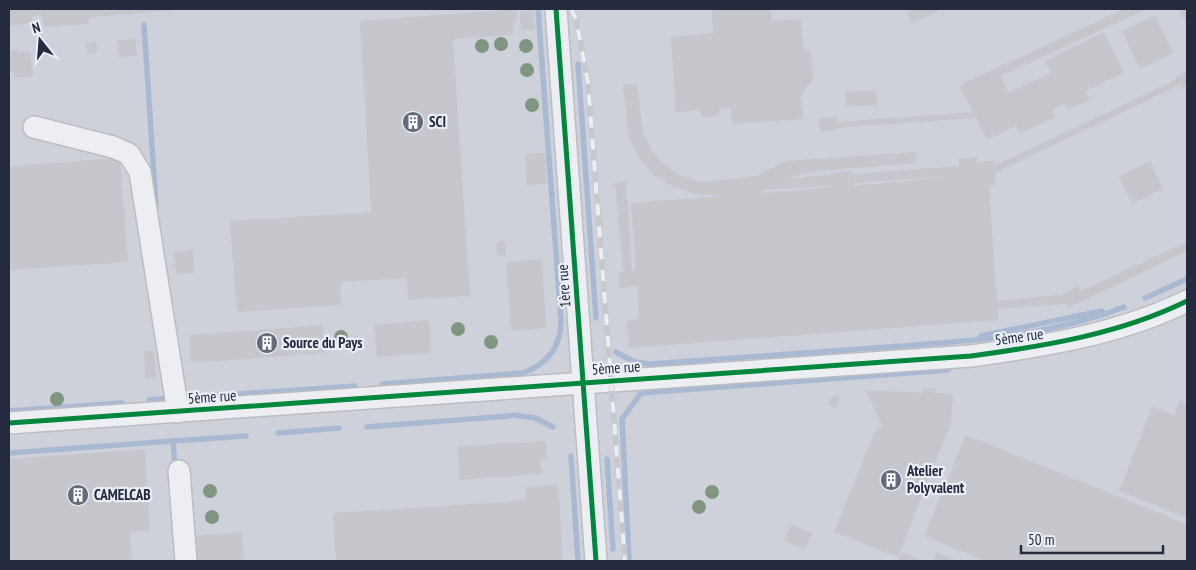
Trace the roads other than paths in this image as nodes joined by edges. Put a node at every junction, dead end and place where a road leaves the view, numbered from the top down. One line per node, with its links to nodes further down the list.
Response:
1 (556, 9): 4 (street, 1ère rue)
2 (34, 126): 5 (street)
3 (1187, 301): 4 (street, 5ème rue)
4 (583, 383): 5 (street, 5ème rue); 9 (street, 1ère rue)
5 (178, 412): 6 (street, 5ème rue)
6 (9, 424)
7 (178, 471): 8 (street)
8 (186, 561)
9 (596, 561)

